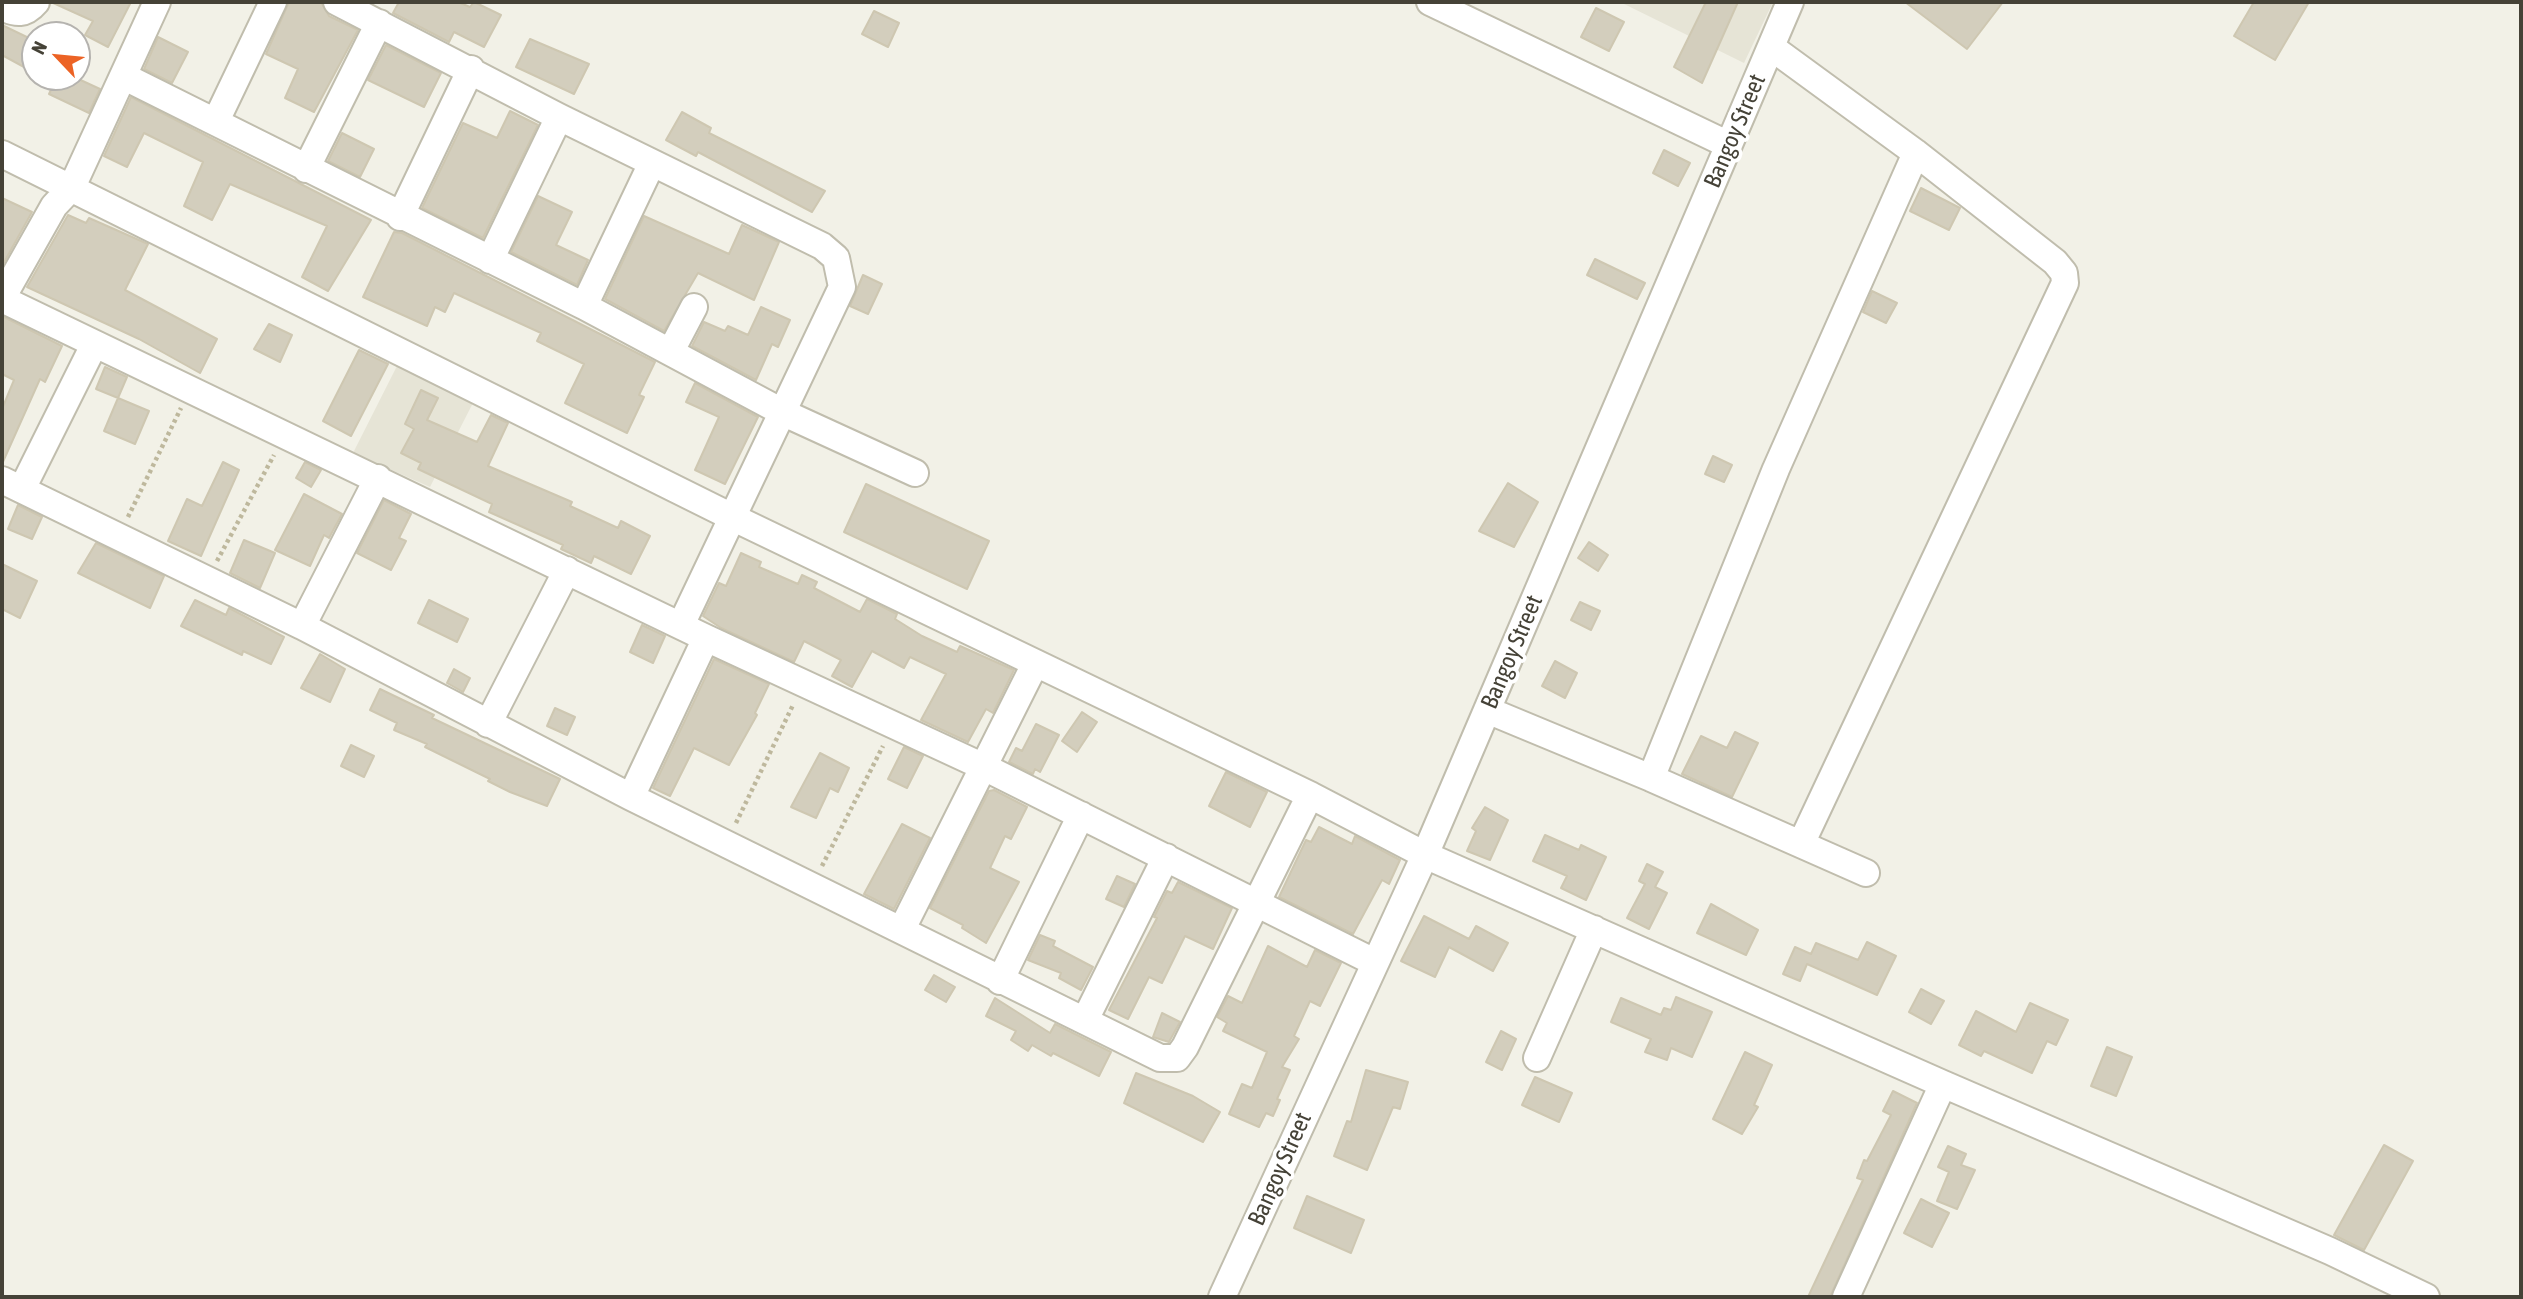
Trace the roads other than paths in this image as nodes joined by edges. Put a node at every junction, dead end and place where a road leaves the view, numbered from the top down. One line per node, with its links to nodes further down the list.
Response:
1 (36, 2): 7 (street)
2 (157, 2): 11 (street)
3 (273, 2): 13 (street)
4 (337, 2): 8 (street)
5 (1430, 2): 14 (street)
6 (1790, 2): 9 (street, Bangoy Street)
7 (2, 7)
8 (379, 23): 10 (street); 18 (street)
9 (1771, 47): 14 (street, Bangoy Street); 15 (street)
10 (471, 69): 12 (street); 20 (street)
11 (123, 76): 13 (street); 19 (street)
12 (559, 117): 17 (street); 21 (street)
13 (216, 121): 18 (street)
14 (1729, 145): 37 (street, Bangoy Street)
15 (1916, 153): 40 (street); 44 (street)
16 (2, 154): 19 (street)
17 (652, 163): 23 (street); 27 (street)
18 (306, 169): 20 (street)
19 (72, 187): 22 (street); 31 (street)
20 (400, 216): 21 (street)
21 (490, 260): 23 (street)
22 (2, 298): 25 (street)
23 (584, 306): 26 (street)
24 (694, 307): 26 (street)
25 (94, 345): 29 (street); 30 (street)
26 (671, 351): 27 (street)
27 (785, 413): 28 (street); 31 (street)
28 (915, 473)
29 (378, 478): 32 (street); 34 (street)
30 (12, 484): 34 (street)
31 (734, 518): 33 (street); 36 (street)
32 (567, 570): 33 (street); 38 (street)
33 (681, 625): 35 (street)
34 (302, 626): 38 (street)
35 (706, 638): 39 (street); 42 (street)
36 (1035, 664): 39 (street); 41 (street)
37 (1487, 710): 40 (street); 45 (street, Bangoy Street)
38 (488, 724): 42 (street)
39 (984, 767): 43 (street); 49 (street)
40 (1651, 778): 44 (street)
41 (1310, 794): 45 (street); 48 (street)
42 (631, 797): 49 (street)
43 (1080, 815): 46 (street); 52 (street)
44 (1801, 844): 47 (street)
45 (1425, 855): 50 (street); 51 (street, Bangoy Street)
46 (1166, 857): 48 (street); 53 (street)
47 (1866, 873)
48 (1257, 901): 51 (street); 53 (street)
49 (902, 929): 52 (street)
50 (1594, 929): 54 (street); 55 (street)
51 (1374, 962): 56 (street, Bangoy Street)
52 (1000, 981): 53 (street)
53 (1085, 1020)
54 (1537, 1058)
55 (1943, 1084): 57 (street); 58 (street)
56 (1222, 1297)
57 (1846, 1297)
58 (2426, 1297)

